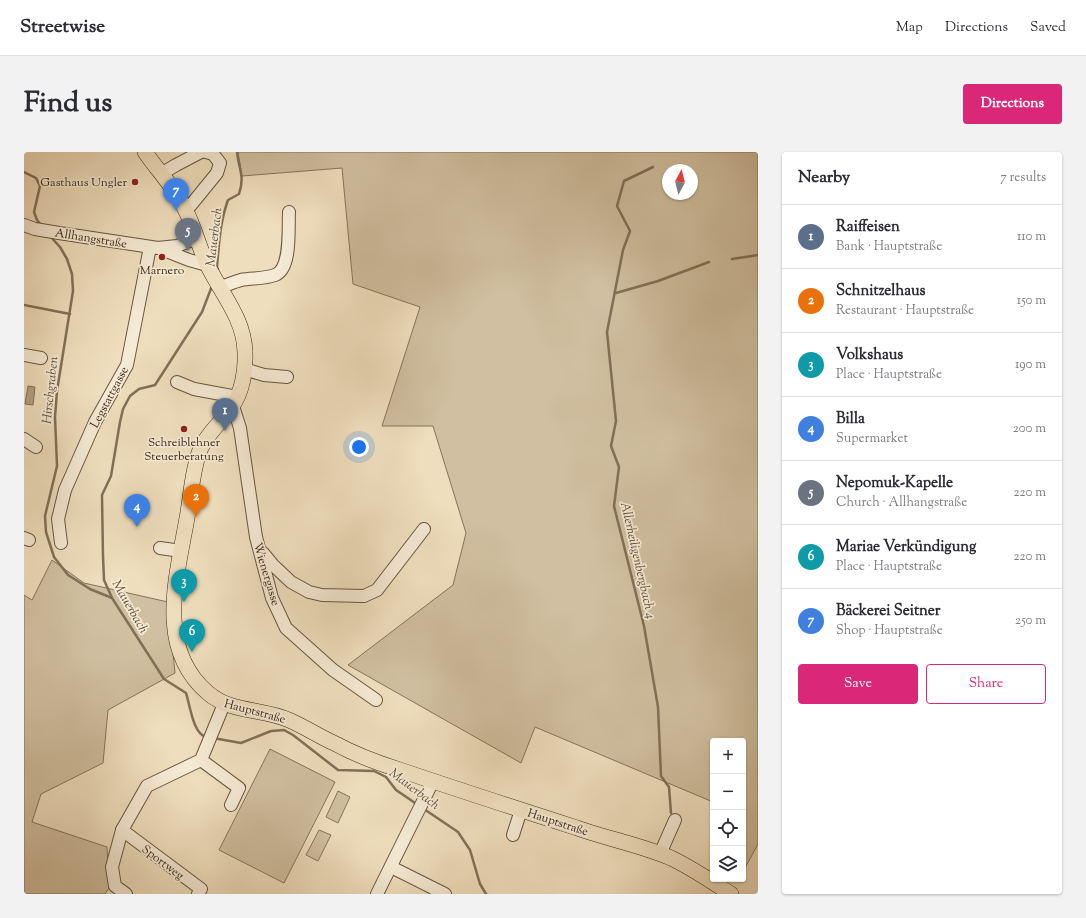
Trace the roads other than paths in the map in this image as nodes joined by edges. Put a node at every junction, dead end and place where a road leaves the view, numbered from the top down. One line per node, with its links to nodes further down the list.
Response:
1 (145, 152): 4 (main road, Hauptstraße)
2 (201, 152): 4 (street)
3 (206, 152): 5 (street)
4 (161, 174): 5 (main road, Hauptstraße)
5 (186, 211): 9 (main road, Hauptstraße)
6 (289, 212): 11 (street)
7 (33, 228): 8 (street); 10 (street, Allhangstraße)
8 (24, 236)
9 (196, 238): 10 (street, Allhangstraße); 11 (main road, Hauptstraße)
10 (154, 247): 11 (street, Allhangstraße); 21 (street, Legstattgasse)
11 (214, 277): 14 (main road, Hauptstraße)
12 (24, 355): 13 (street)
13 (41, 358)
14 (244, 369): 15 (street); 17 (main road, Hauptstraße)
15 (286, 377)
16 (178, 382): 17 (street)
17 (235, 402): 23 (street, Wienergasse); 24 (main road, Hauptstraße)
18 (24, 439): 19 (street)
19 (36, 447)
20 (424, 529): 23 (street)
21 (61, 543)
22 (160, 548): 24 (street)
23 (259, 549): 25 (street, Wienergasse)
24 (182, 551): 26 (main road, Hauptstraße)
25 (376, 700)
26 (224, 704): 27 (street); 28 (main road, Hauptstraße)
27 (201, 760): 29 (street); 32 (street)
28 (433, 781): 30 (main road, Hauptstraße); 35 (street)
29 (231, 804)
30 (521, 810): 33 (street); 34 (main road, Hauptstraße)
31 (675, 820): 34 (street)
32 (122, 830): 36 (street); 37 (street, Sportweg)
33 (513, 835)
34 (660, 854): 40 (main road, Hauptstraße)
35 (391, 867): 38 (street); 39 (street)
36 (126, 894)
37 (198, 894)
38 (378, 894)
39 (445, 894)
40 (731, 894)

